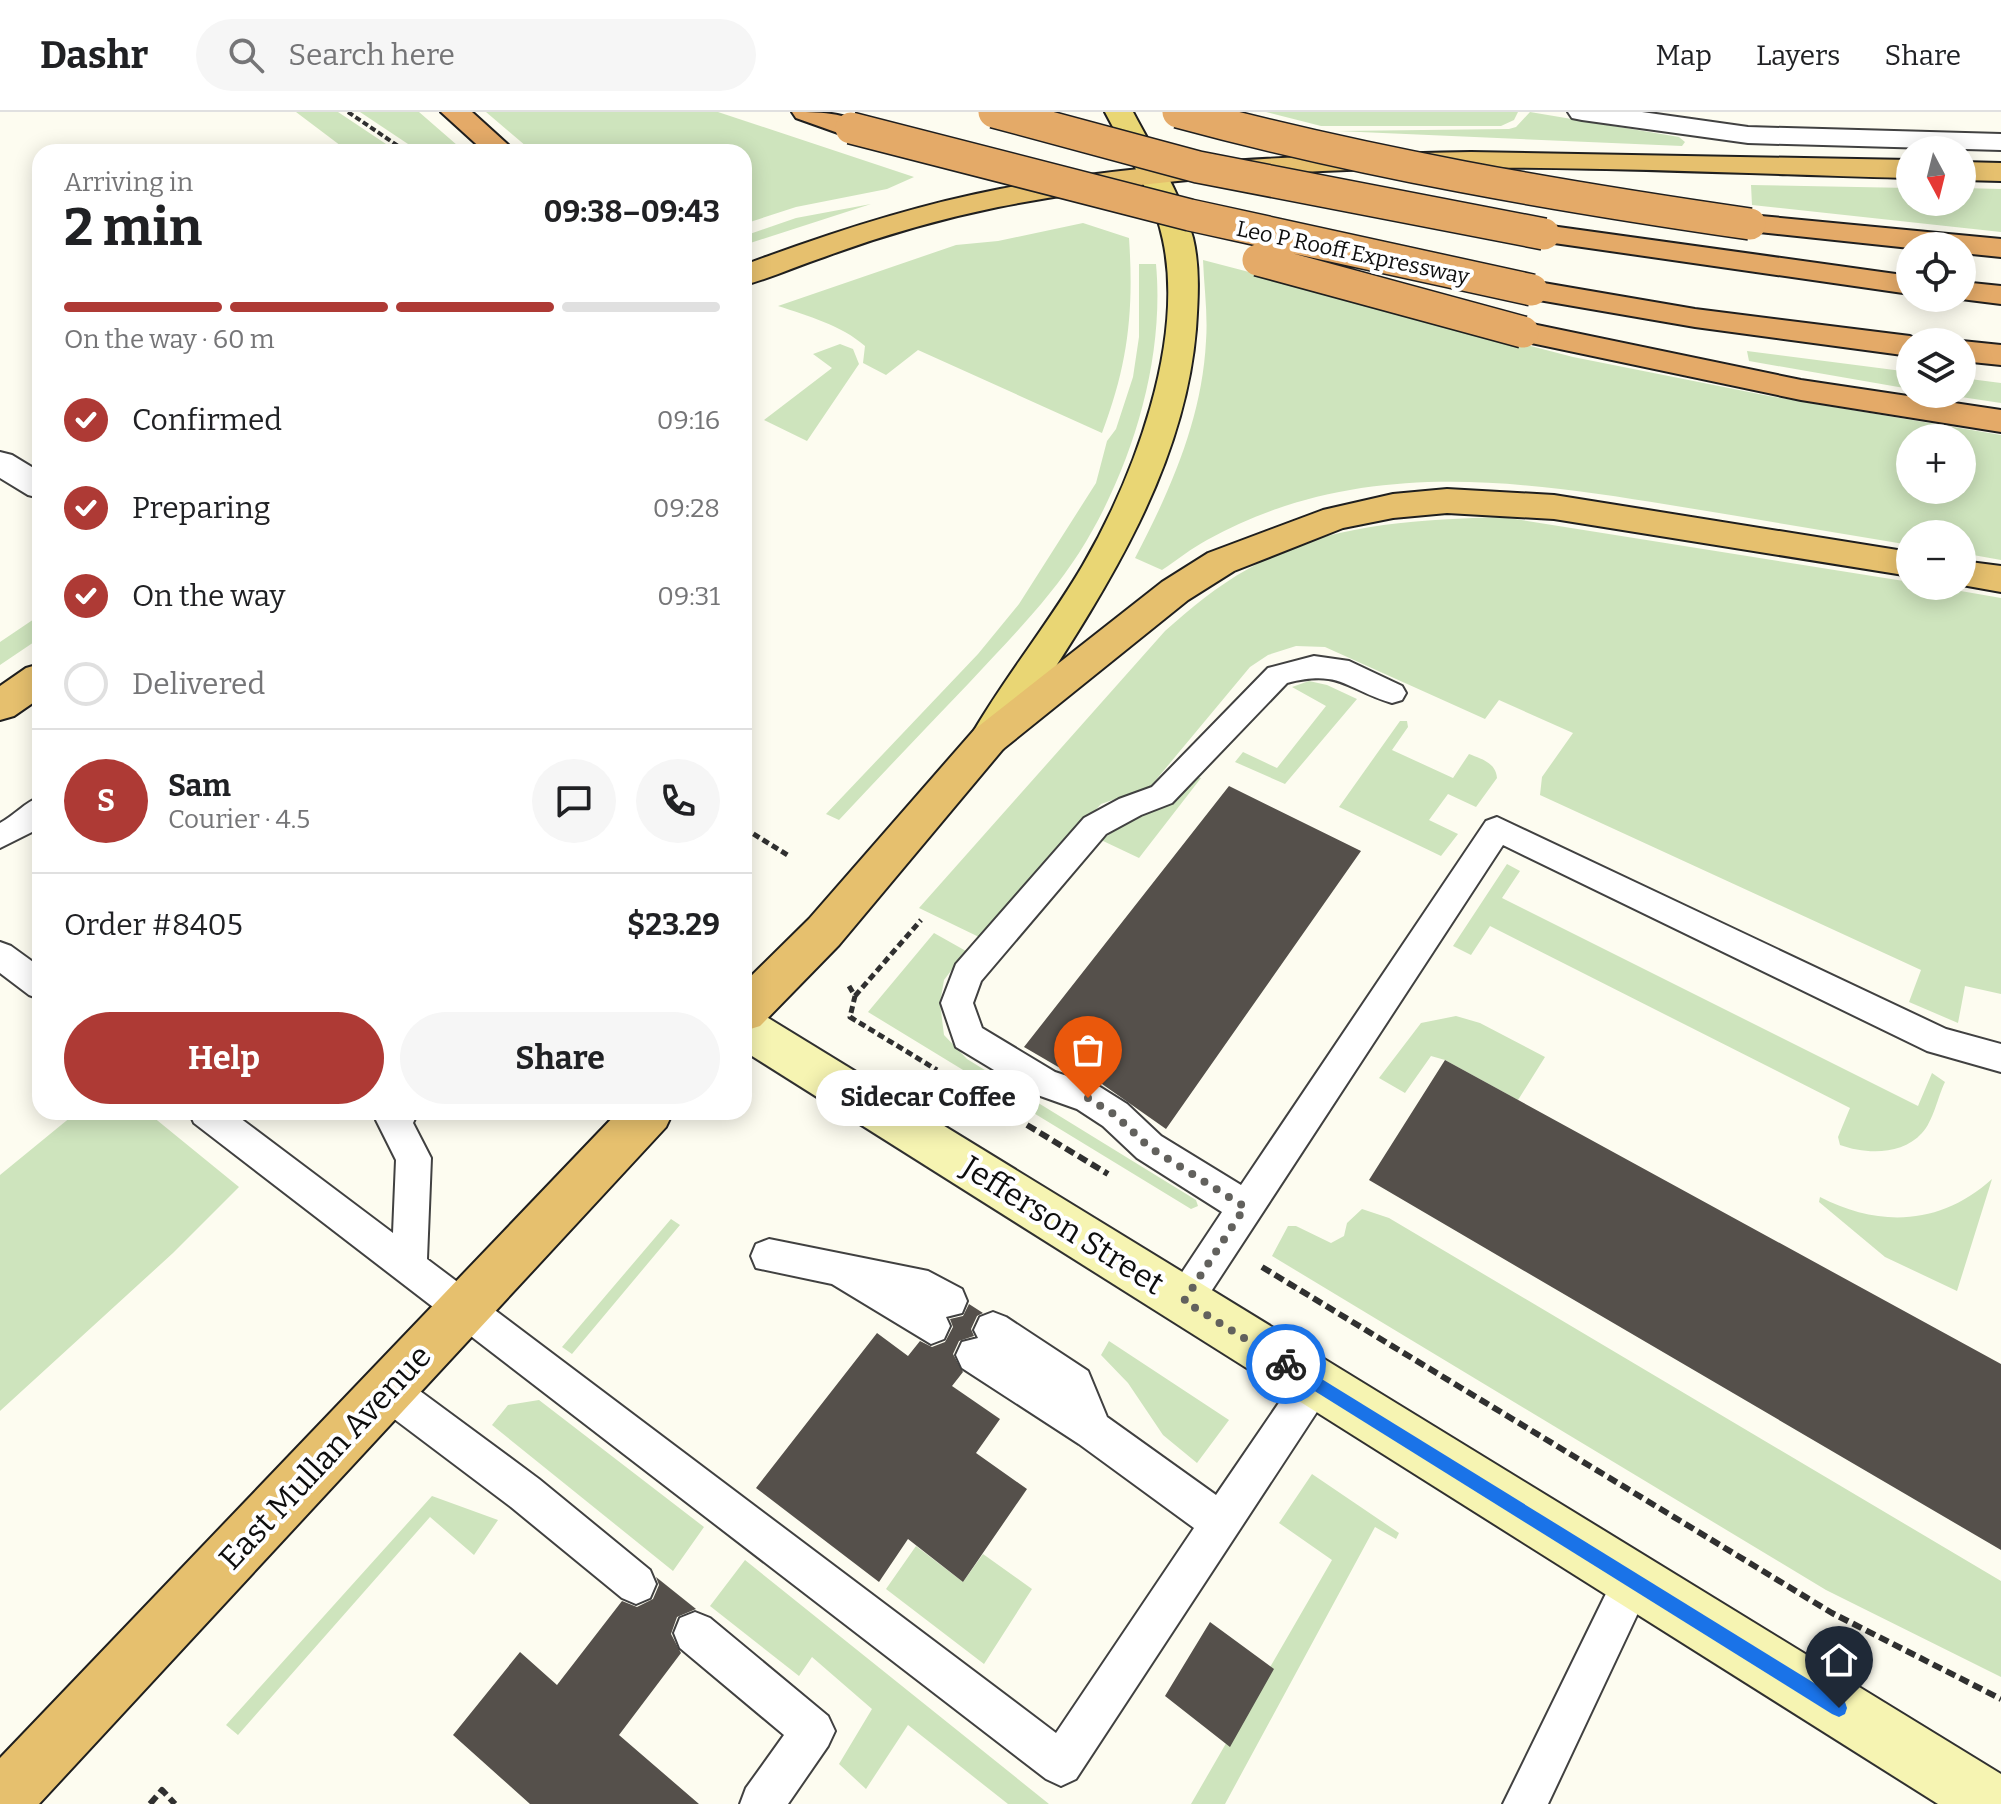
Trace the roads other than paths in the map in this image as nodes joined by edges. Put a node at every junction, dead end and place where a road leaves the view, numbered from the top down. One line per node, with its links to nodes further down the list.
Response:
1 (455, 112): 8 (highway)
2 (806, 112): 12 (highway, Leo P Rooff Expressway, bridge)
3 (994, 112): 16 (highway, Leo P Rooff Expressway, bridge)
4 (1119, 112): 13 (main road)
5 (1178, 112): 14 (highway, bridge)
6 (1582, 112): 7 (street)
7 (2001, 142)
8 (493, 144)
9 (1896, 169): 13 (highway)
10 (1976, 171): 11 (highway)
11 (2001, 172)
12 (1022, 176): 19 (highway, Leo P Rooff Expressway, bridge); 22 (highway, bridge)
13 (1154, 178): 15 (highway); 31 (main road)
14 (2001, 248)
15 (752, 273)
16 (1896, 283)
17 (1976, 292): 18 (highway)
18 (2001, 295)
19 (1896, 344)
20 (1976, 352): 21 (highway)
21 (2001, 355)
22 (2001, 421)
23 (0, 463): 24 (street)
24 (32, 482)
25 (1896, 562): 31 (highway)
26 (1976, 575): 27 (highway)
27 (2001, 579)
28 (32, 684): 30 (highway)
29 (1392, 693): 40 (lane)
30 (0, 706)
31 (989, 739): 34 (highway)
32 (0, 955): 33 (lane)
33 (32, 979)
34 (752, 1004)
35 (752, 1032): 43 (main road, Jefferson Street)
36 (2001, 1058): 40 (lane)
37 (217, 1120): 42 (lane)
38 (399, 1120): 42 (lane)
39 (641, 1120): 44 (highway, East Mullan Avenue)
40 (1245, 1207): 43 (lane)
41 (769, 1256): 45 (lane)
42 (409, 1266): 44 (lane)
43 (1184, 1301): 47 (main road, Jefferson Street)
44 (464, 1309): 48 (highway, East Mullan Avenue); 49 (lane)
45 (940, 1314)
46 (984, 1342): 49 (lane)
47 (1315, 1382): 49 (lane); 50 (main road, Jefferson Street)
48 (387, 1390): 51 (lane); 53 (highway, East Mullan Avenue)
49 (1221, 1523)
50 (1633, 1581): 55 (lane); 56 (main road, Jefferson Street)
51 (636, 1584)
52 (695, 1633): 54 (lane)
53 (0, 1802)
54 (762, 1804)
55 (1525, 1804)
56 (1993, 1804)

